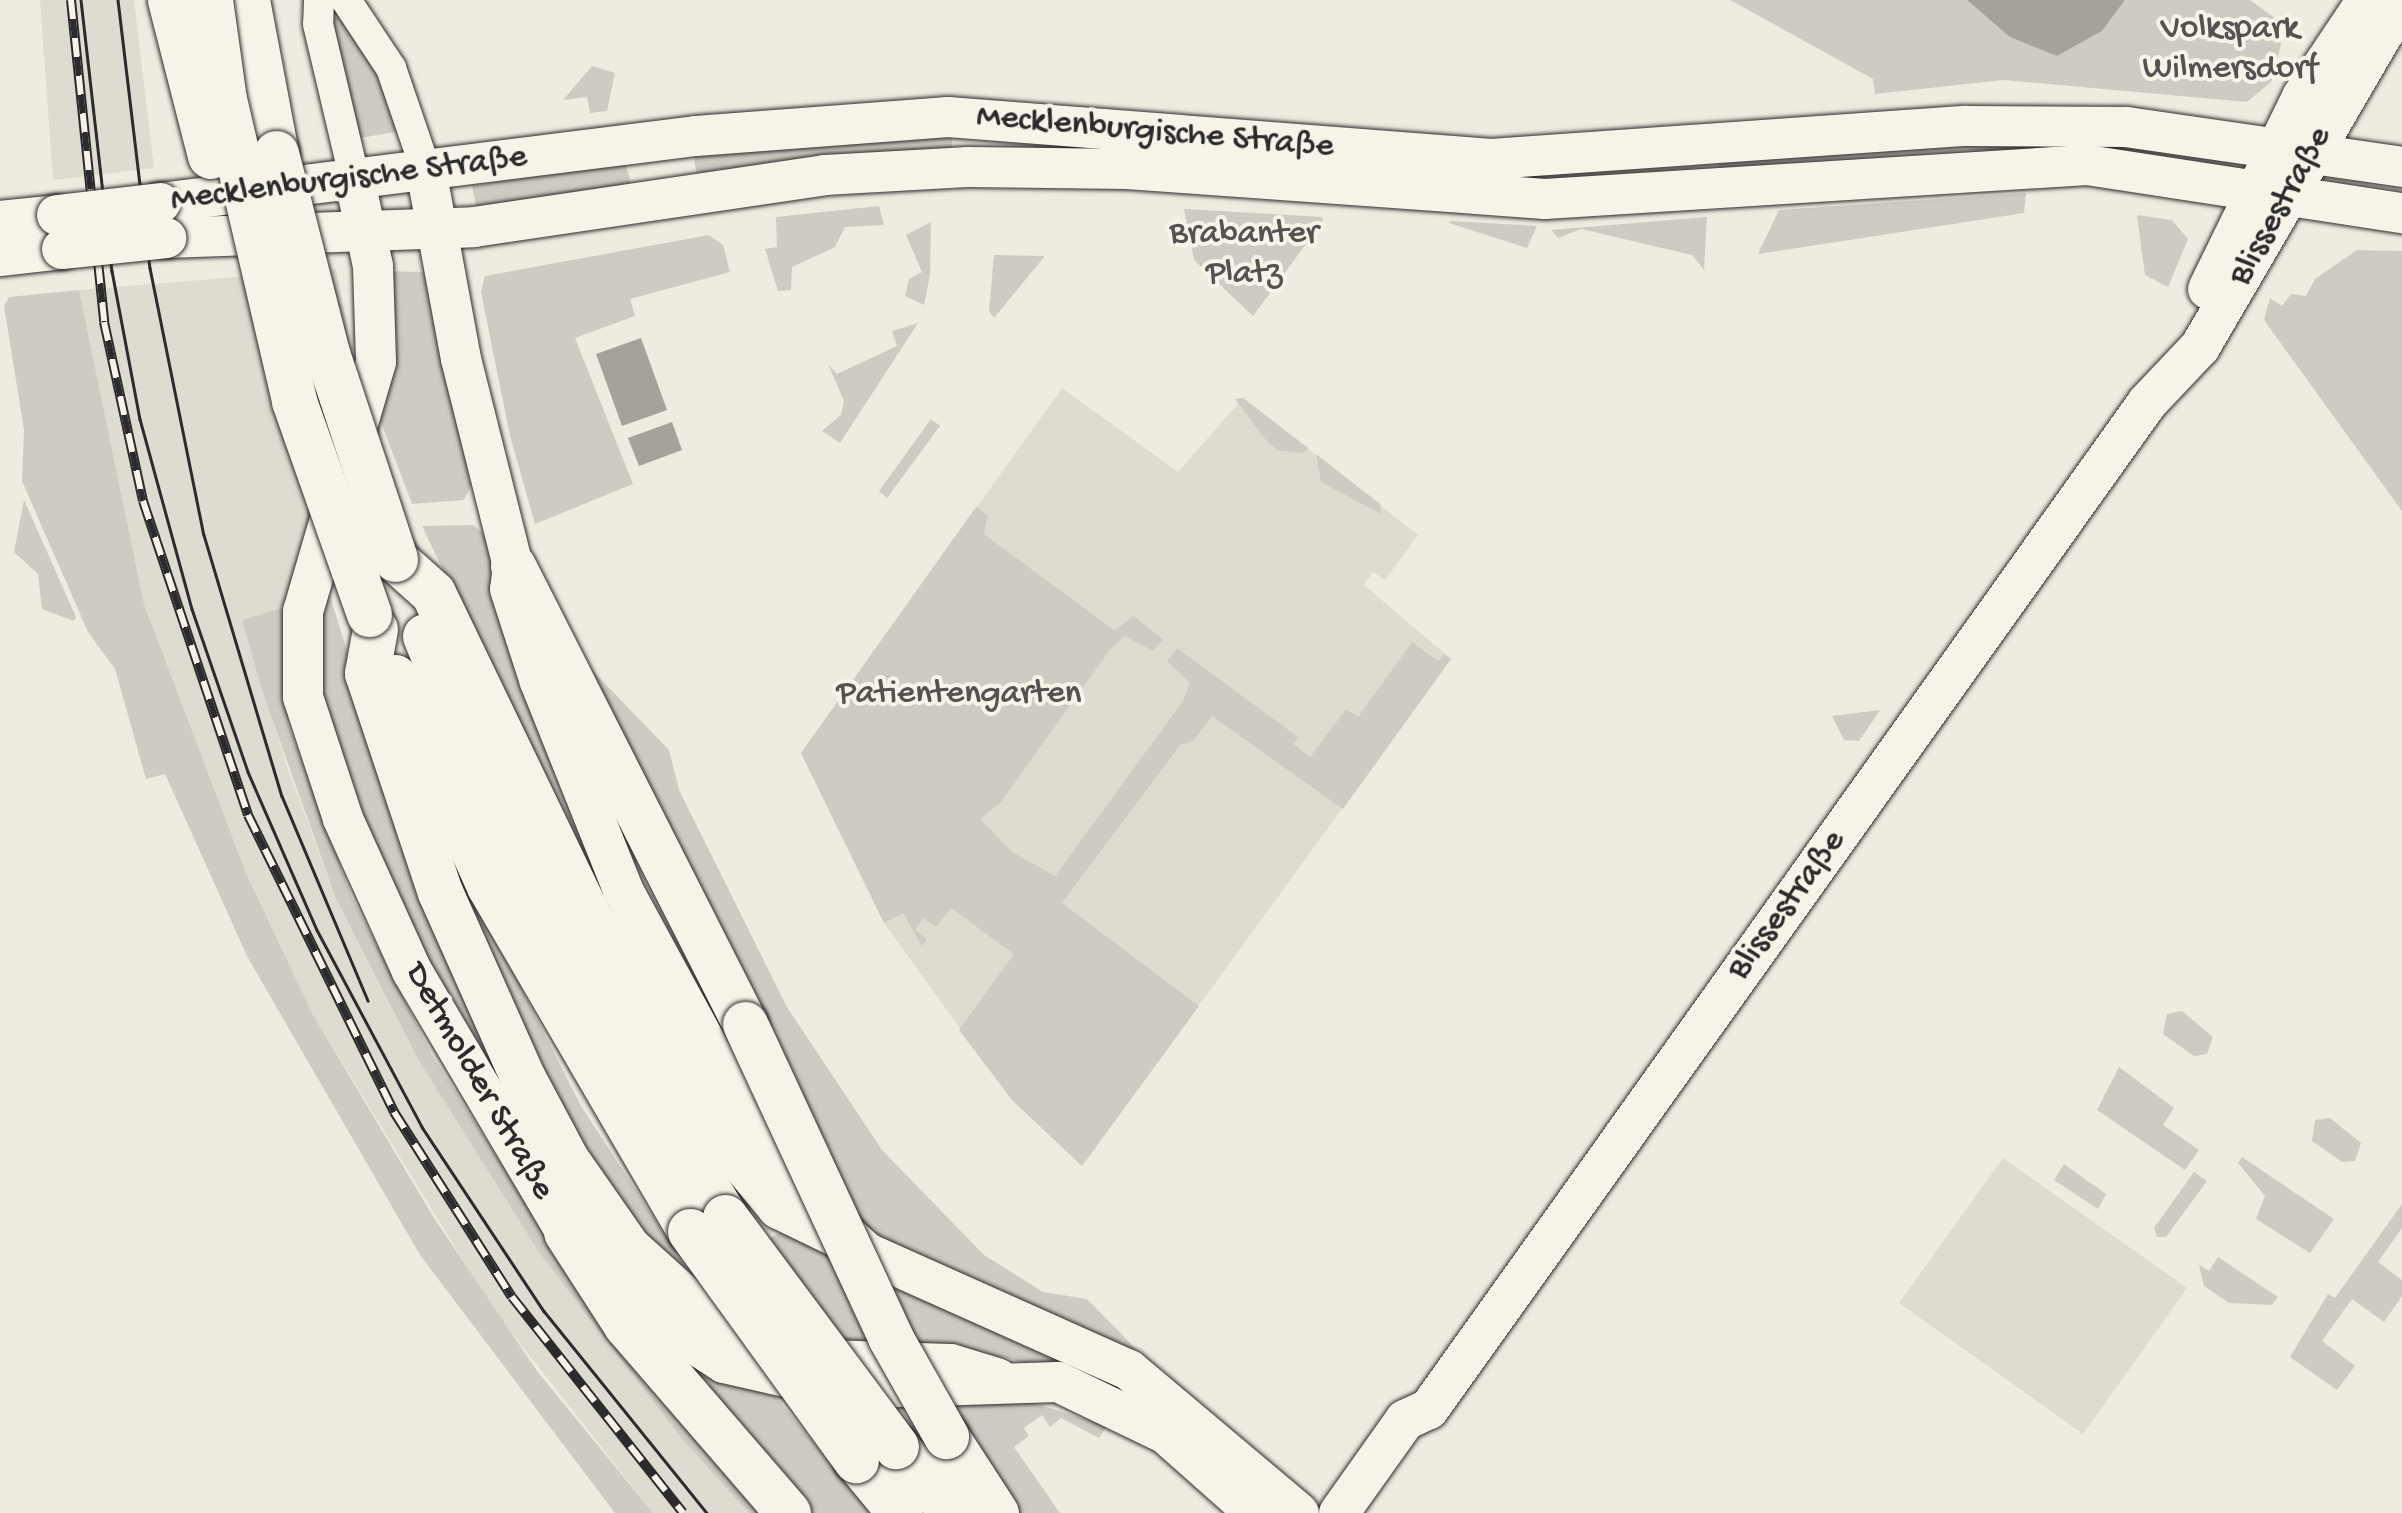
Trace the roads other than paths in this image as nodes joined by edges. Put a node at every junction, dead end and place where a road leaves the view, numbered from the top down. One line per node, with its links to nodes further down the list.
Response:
1 (170, 0): 18 (highway, bridge)
2 (210, 0): 18 (highway, bridge)
3 (247, 0): 22 (highway, bridge)
4 (319, 0): 11 (street)
5 (346, 0): 10 (street)
6 (2367, 0): 8 (main road, Blissestraße)
7 (2402, 0): 8 (main road, Blissestraße)
8 (2295, 150): 9 (main road, Mecklenburgische Straße); 10 (main road, Mecklenburgische Straße); 12 (main road, Blissestraße)
9 (2402, 167)
10 (426, 170): 11 (main road, Mecklenburgische Straße); 16 (main road)
11 (354, 176): 15 (main road, Mecklenburgische Straße); 19 (main road, Detmolder Straße)
12 (2274, 192): 13 (main road, Mecklenburgische Straße); 16 (main road, Mecklenburgische Straße); 26 (main road, Blissestraße)
13 (2402, 214)
14 (0, 220): 17 (main road, Mecklenburgische Straße)
15 (163, 220): 17 (main road, Mecklenburgische Straße, bridge); 19 (main road, Mecklenburgische Straße)
16 (437, 230): 19 (main road, Mecklenburgische Straße); 21 (main road)
17 (59, 232): 20 (main road, Mecklenburgische Straße)
18 (253, 232): 22 (highway, bridge)
19 (368, 234): 23 (main road, Detmolder Straße)
20 (0, 256)
21 (513, 566): 24 (main road); 31 (highway, bridge)
22 (397, 599): 24 (highway); 25 (highway); 27 (highway, bridge)
23 (566, 1232): 25 (main road, Detmolder Straße); 28 (highway)
24 (849, 1240): 33 (main road)
25 (996, 1380): 32 (main road, Detmolder Straße)
26 (1429, 1409): 34 (main road, Blissestraße); 35 (main road, Blissestraße)
27 (876, 1453): 29 (highway); 30 (highway)
28 (788, 1513)
29 (900, 1513)
30 (953, 1513)
31 (996, 1513)
32 (1255, 1513)
33 (1298, 1513)
34 (1339, 1513)
35 (1373, 1513)

